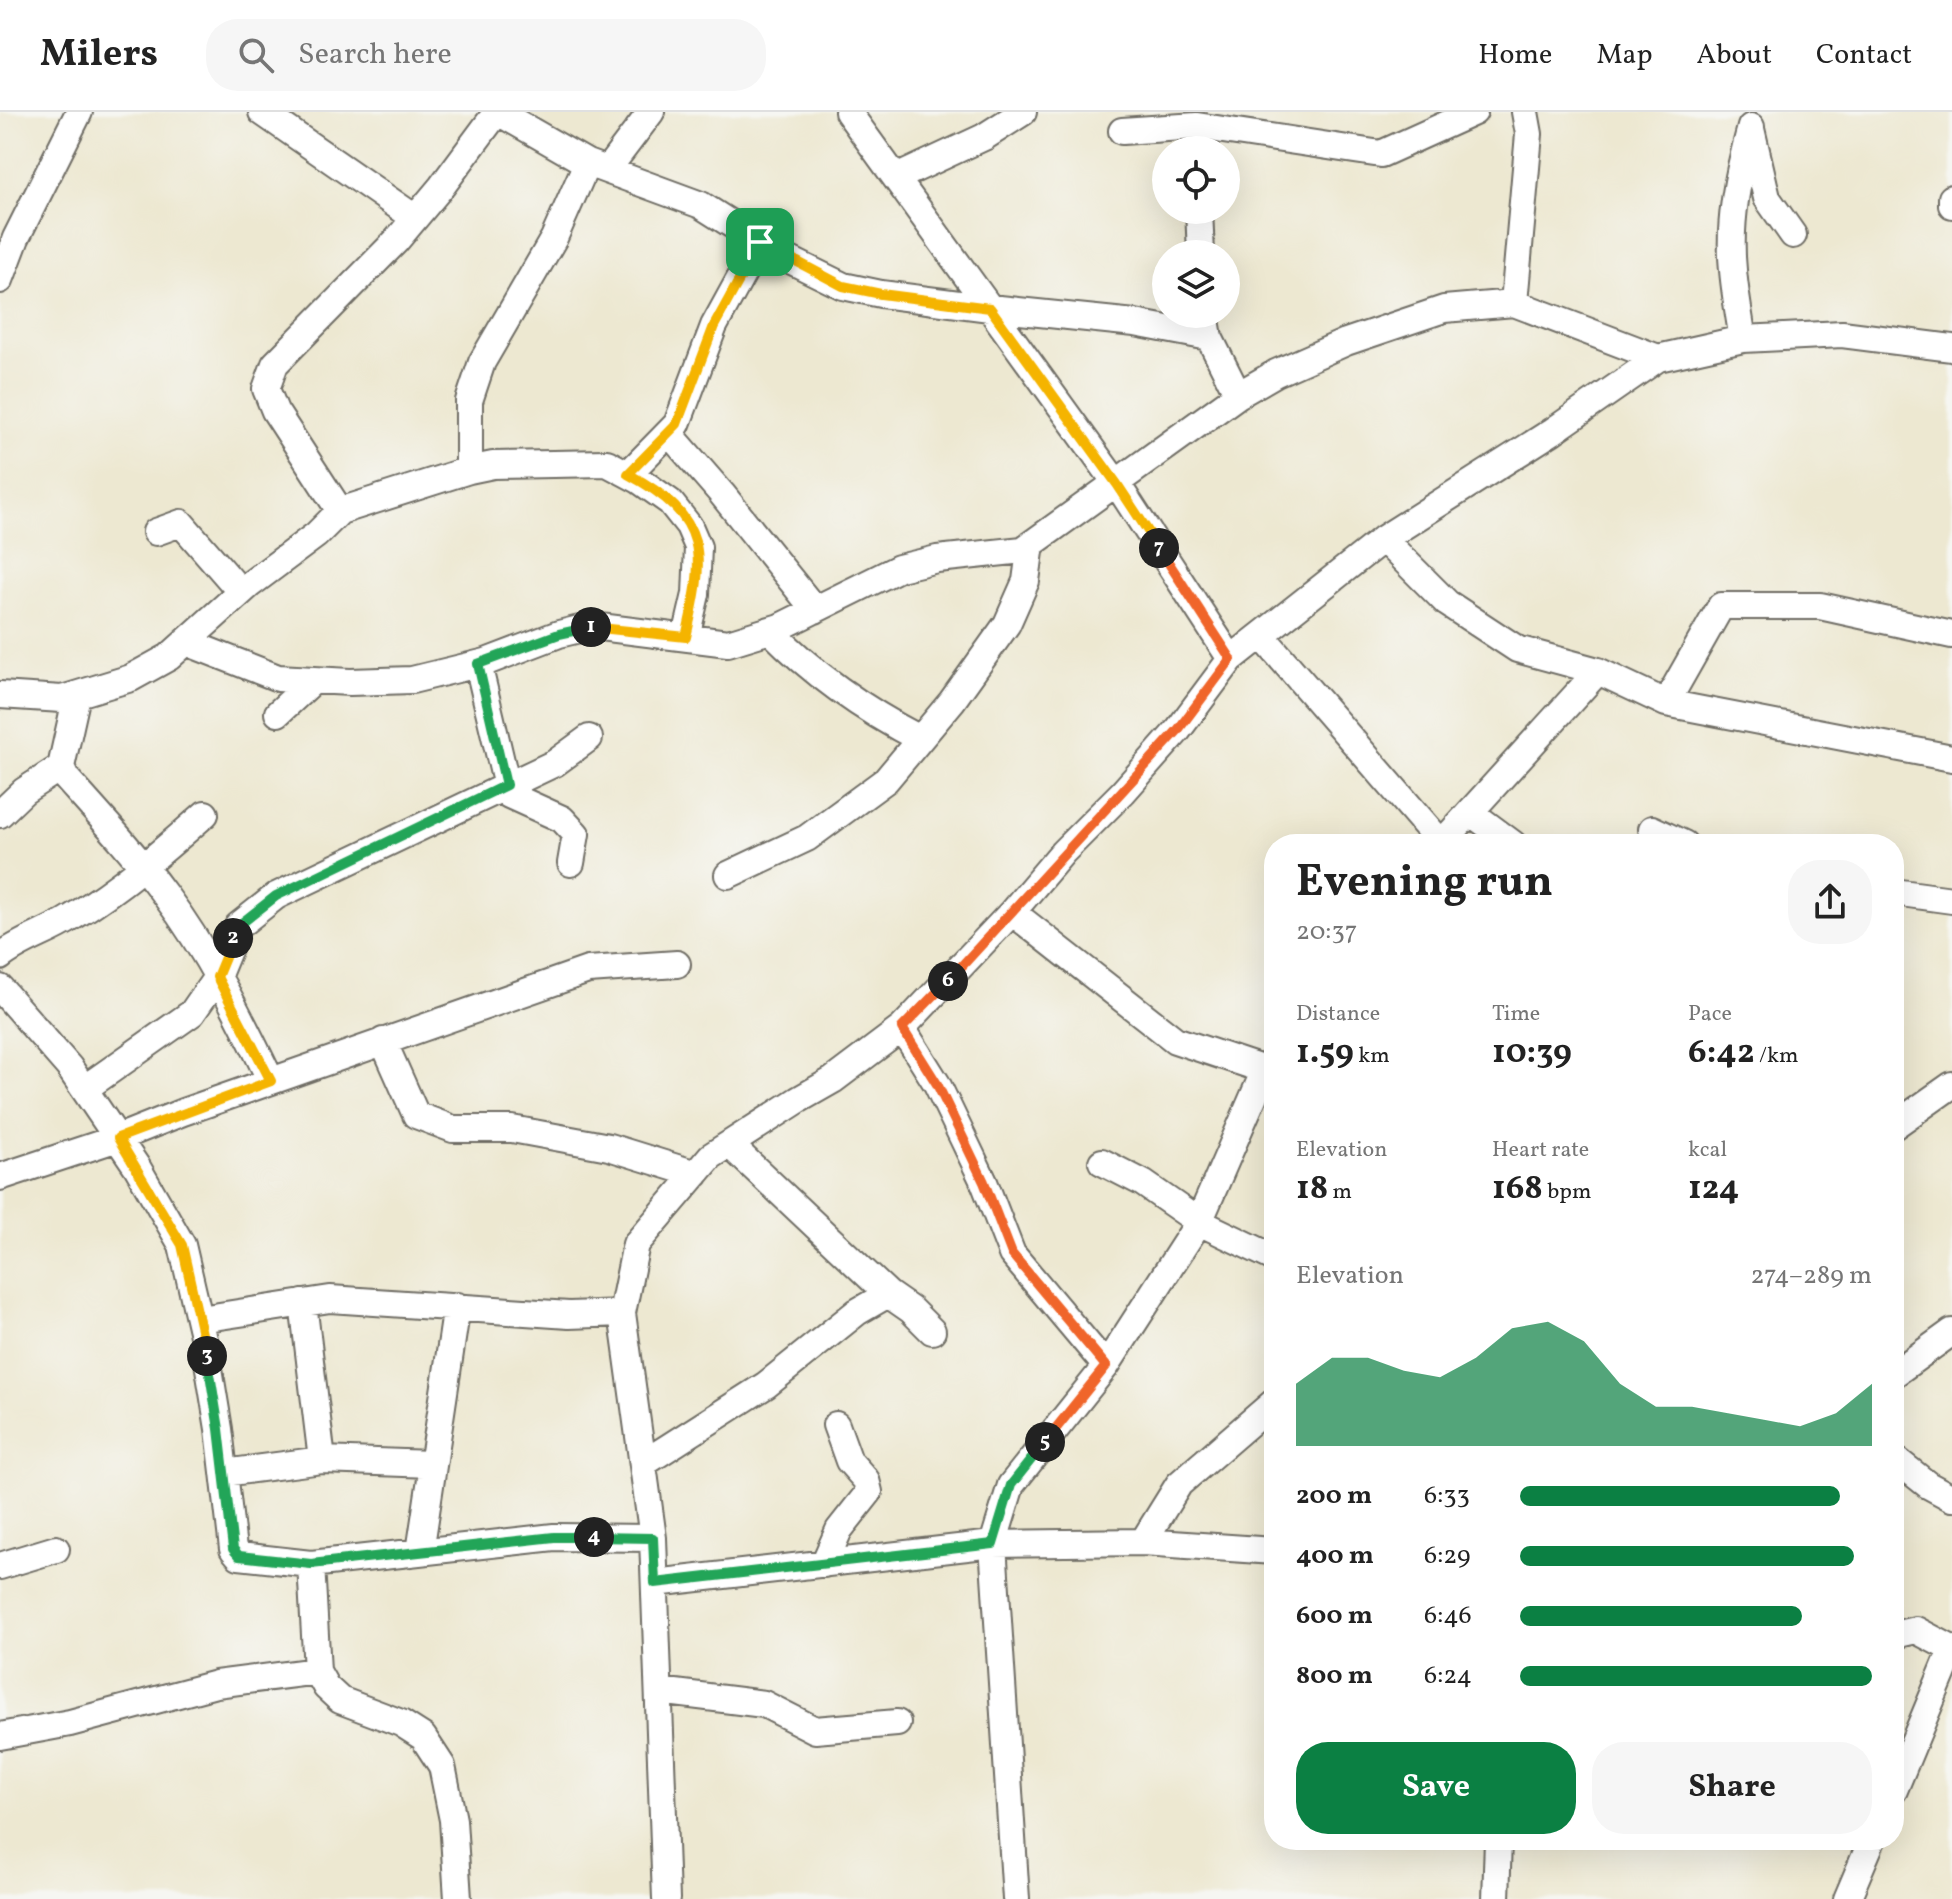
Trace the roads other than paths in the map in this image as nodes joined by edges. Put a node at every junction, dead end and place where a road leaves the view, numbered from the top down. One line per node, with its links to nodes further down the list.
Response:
1 (79, 112): 19 (street)
2 (262, 112): 16 (street)
3 (497, 112): 12 (street); 16 (street)
4 (651, 112): 12 (street)
5 (848, 112): 13 (street)
6 (1023, 112): 13 (street)
7 (1474, 112): 10 (street)
8 (1525, 112): 20 (street)
9 (1749, 120): 17 (street); 24 (street)
10 (1198, 129): 11 (street)
11 (1122, 131)
12 (597, 167): 18 (street); 29 (street)
13 (896, 178): 21 (street)
14 (1952, 198): 15 (street)
15 (1952, 205)
16 (415, 218): 32 (street)
17 (1793, 235)
18 (760, 242): 21 (street); 28 (street)
19 (0, 280)
20 (1514, 303): 26 (street); 27 (street)
21 (990, 308): 22 (street); 31 (street)
22 (1152, 323)
23 (1208, 328): 27 (street)
24 (1743, 339): 25 (street); 26 (street)
25 (1952, 348)
26 (1658, 358): 34 (street)
27 (1238, 395): 31 (street)
28 (669, 433): 30 (street); 37 (street)
29 (469, 470): 30 (street); 32 (street)
30 (628, 474): 41 (street)
31 (1117, 484): 35 (street); 43 (street)
32 (340, 511): 36 (street)
33 (156, 532): 36 (street)
34 (1383, 539): 40 (street); 45 (street)
35 (1031, 544): 37 (street); 52 (street)
36 (241, 592): 42 (street)
37 (815, 610): 38 (street)
38 (770, 630): 41 (street); 52 (street)
39 (1952, 635): 49 (street)
40 (1262, 636): 43 (street); 60 (street)
41 (686, 637): 44 (street)
42 (186, 642): 46 (street); 48 (street)
43 (1231, 659): 69 (street)
44 (478, 664): 46 (street); 55 (street)
45 (1598, 671): 49 (street); 56 (street)
46 (314, 680): 50 (street)
47 (0, 695): 48 (street)
48 (77, 695): 54 (street)
49 (1666, 703): 53 (street)
50 (278, 713)
51 (589, 738): 55 (street)
52 (920, 739): 66 (street)
53 (1952, 758)
54 (61, 767): 57 (street); 65 (street)
55 (506, 785): 64 (street); 72 (street)
56 (1470, 812): 61 (street); 62 (street)
57 (0, 814)
58 (205, 814): 65 (street)
59 (1652, 829): 63 (street)
60 (1432, 834)
61 (1450, 834)
62 (1500, 834)
63 (1663, 834)
64 (571, 863)
65 (144, 866): 70 (street); 72 (street)
66 (728, 875)
67 (1904, 893): 68 (street)
68 (1952, 900)
69 (1012, 912): 74 (street); 76 (street)
70 (0, 957)
71 (677, 964): 75 (street)
72 (217, 977): 77 (street); 80 (street)
73 (0, 988): 80 (street)
74 (902, 1028): 83 (street); 96 (street)
75 (383, 1041): 77 (street); 85 (street)
76 (1264, 1065)
77 (271, 1081): 82 (street)
78 (1264, 1082): 87 (street)
79 (1952, 1085): 81 (street)
80 (84, 1089): 82 (street)
81 (1904, 1119)
82 (118, 1138): 86 (street); 93 (street)
83 (730, 1145): 85 (street); 89 (street)
84 (1102, 1162): 87 (street)
85 (696, 1174): 92 (street)
86 (0, 1177)
87 (1199, 1222): 88 (street); 96 (street)
88 (1264, 1253)
89 (888, 1294): 94 (street); 101 (street)
90 (303, 1303): 91 (street); 93 (street); 100 (street)
91 (457, 1306): 92 (street); 102 (street)
92 (622, 1313): 101 (street)
93 (200, 1319): 104 (street)
94 (932, 1331)
95 (1952, 1332): 97 (street)
96 (1106, 1366): 108 (street)
97 (1904, 1367)
98 (1264, 1411): 107 (street)
99 (836, 1425): 113 (street)
100 (322, 1460): 102 (street); 104 (street)
101 (644, 1463): 106 (street)
102 (431, 1464): 111 (street)
103 (1904, 1466): 105 (street)
104 (224, 1473): 112 (street)
105 (1952, 1498)
106 (653, 1538): 111 (street); 115 (street)
107 (1143, 1542): 108 (street); 110 (street)
108 (993, 1544): 113 (street); 127 (street)
109 (56, 1549): 114 (street)
110 (1264, 1550)
111 (420, 1552): 112 (street)
112 (311, 1564): 118 (street)
113 (824, 1564): 115 (street)
114 (0, 1566)
115 (655, 1583): 119 (street)
116 (1904, 1633): 117 (street)
117 (1952, 1650): 122 (street)
118 (317, 1671): 121 (street); 125 (street)
119 (659, 1691): 120 (street); 126 (street)
120 (897, 1723)
121 (0, 1736)
122 (1904, 1766)
123 (1498, 1850): 128 (street)
124 (1868, 1850): 129 (street)
125 (458, 1899)
126 (666, 1899)
127 (1016, 1899)
128 (1496, 1899)
129 (1847, 1899)

